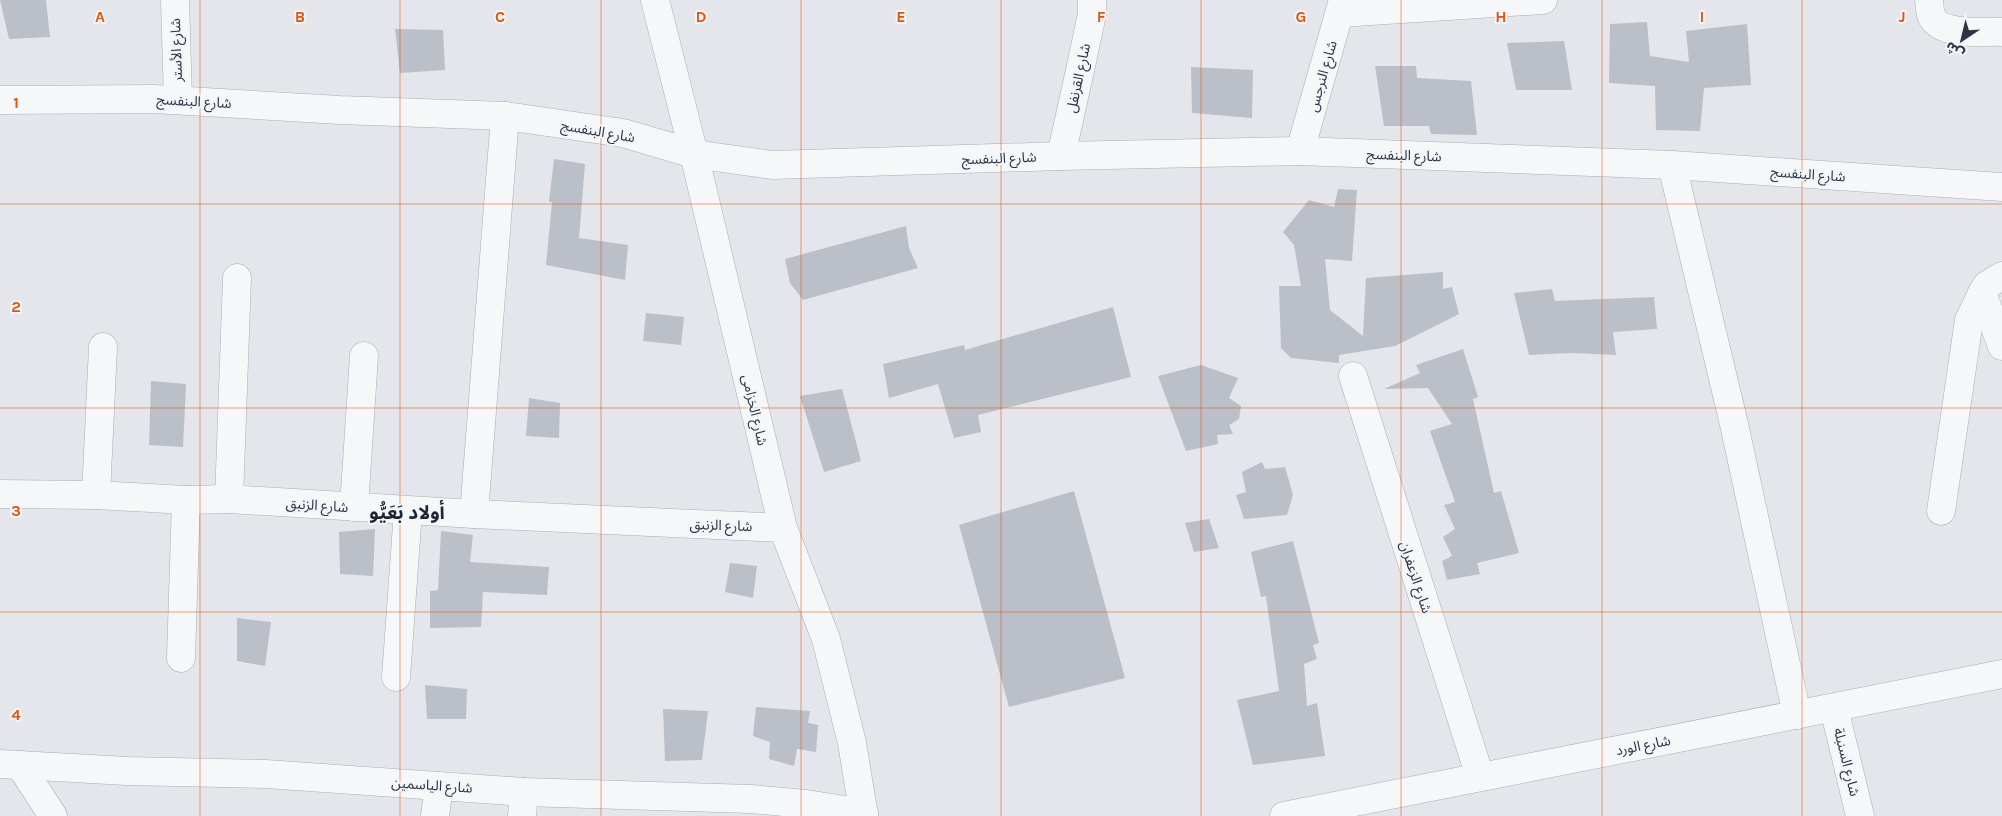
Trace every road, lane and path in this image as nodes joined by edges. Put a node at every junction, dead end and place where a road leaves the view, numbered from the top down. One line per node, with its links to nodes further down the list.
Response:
1 (175, 0): 9 (street, شارع الأستر)
2 (655, 0): 12 (street, شارع الخزامى)
3 (1092, 0): 13 (street, شارع القرنفل)
4 (1543, 0): 6 (street)
5 (1929, 0): 7 (street)
6 (1341, 6): 11 (street, شارع النرجس)
7 (2002, 32)
8 (0, 100): 9 (street, شارع البنفسج)
9 (178, 100): 10 (street, شارع البنفسج)
10 (505, 116): 12 (street, شارع البنفسج); 30 (street)
11 (1300, 151): 13 (street, شارع البنفسج); 14 (street, شارع البنفسج)
12 (694, 154): 13 (street, شارع البنفسج); 31 (street, شارع الخزامى)
13 (1061, 156)
14 (1672, 165): 15 (street, شارع البنفسج); 36 (street)
15 (2002, 187)
16 (2002, 276): 18 (street)
17 (237, 278): 25 (street)
18 (1982, 293): 19 (street); 29 (street)
19 (2002, 346)
20 (103, 347): 24 (street)
21 (364, 356): 27 (street)
22 (1353, 376): 38 (street, شارع الزعفران)
23 (0, 494): 24 (street, شارع الزنبق)
24 (96, 495): 26 (street, شارع الزنبق)
25 (229, 499): 26 (street, شارع الزنبق); 27 (street, شارع الزنبق)
26 (186, 500): 32 (street)
27 (354, 507): 28 (street, شارع الزنبق)
28 (408, 511): 30 (street, شارع الزنبق); 34 (street)
29 (1941, 511)
30 (474, 514): 31 (street, شارع الزنبق)
31 (783, 528): 42 (street, شارع الخزامى)
32 (181, 658)
33 (2002, 674): 35 (street, شارع الورد)
34 (396, 677)
35 (1834, 708): 36 (street, شارع الورد); 46 (street, شارع السنبلة)
36 (1797, 715): 38 (street, شارع الورد)
37 (10, 765): 39 (street, شارع الياسمين); 43 (street)
38 (1480, 777): 45 (street, شارع الورد)
39 (439, 786): 40 (street, شارع الياسمين); 44 (street)
40 (523, 804): 41 (street, شارع الياسمين)
41 (664, 806): 42 (street, شارع الياسمين)
42 (864, 815)
43 (53, 816)
44 (435, 816)
45 (1284, 816)
46 (1860, 816)

